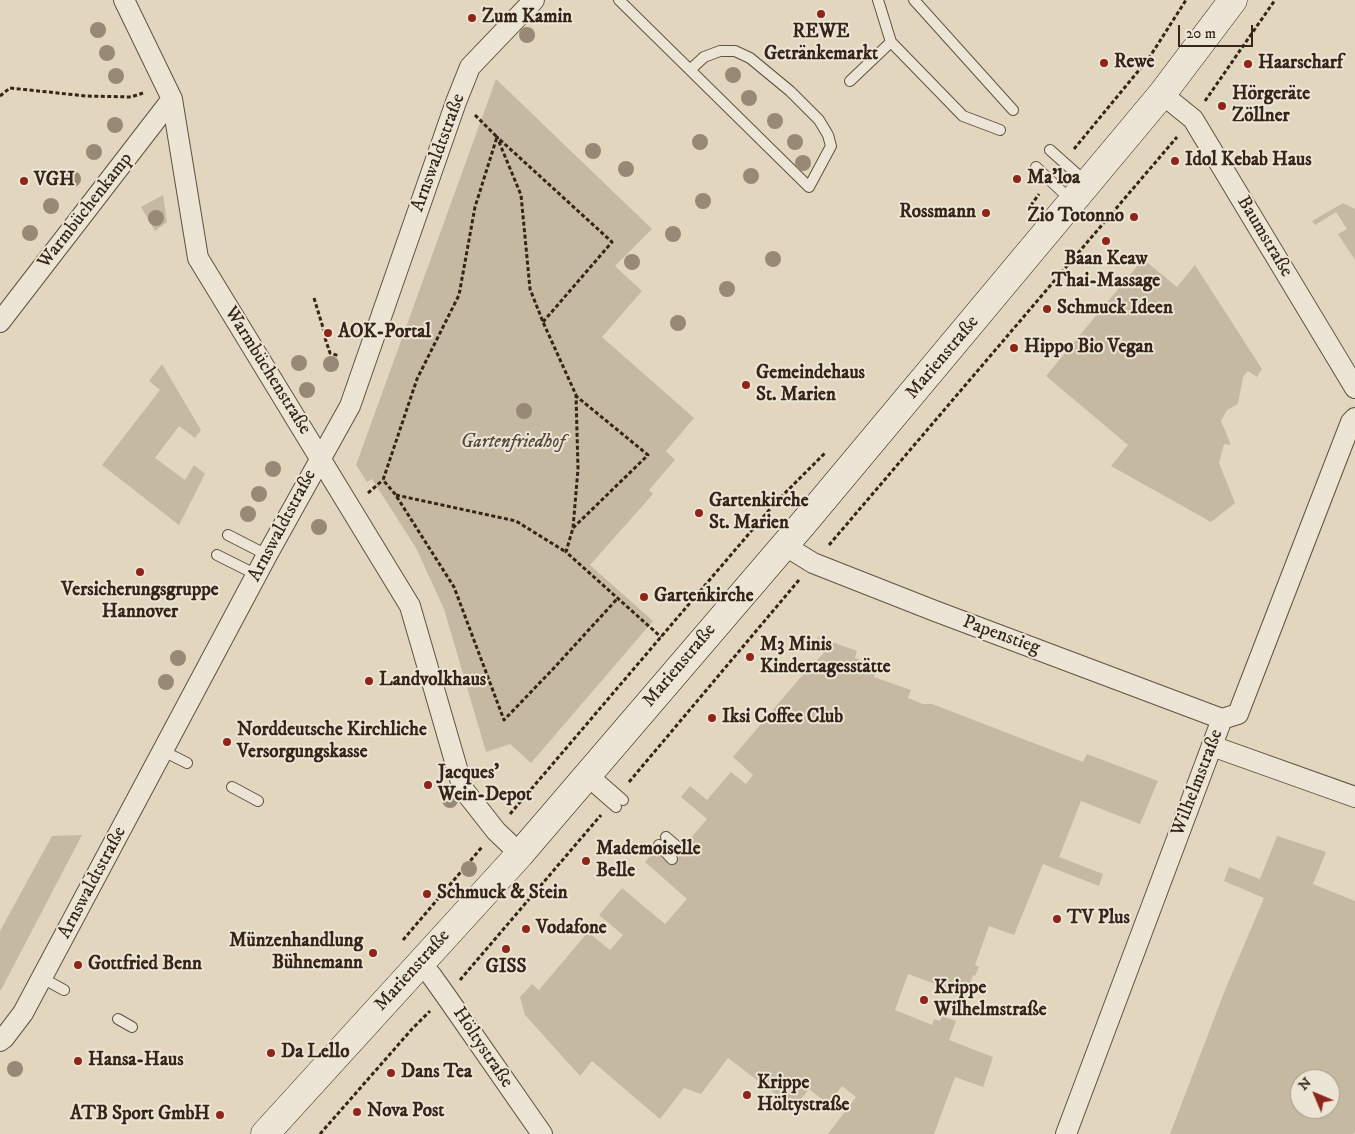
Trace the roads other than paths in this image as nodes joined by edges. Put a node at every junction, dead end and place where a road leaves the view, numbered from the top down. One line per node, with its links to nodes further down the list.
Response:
1 (124, 0): 11 (street, Warmbüchenstraße)
2 (534, 0): 20 (street, Arnswaldtstraße)
3 (619, 0): 8 (lane)
4 (878, 0): 7 (lane)
5 (914, 0): 12 (lane)
6 (1233, 0): 10 (main road, Marienstraße)
7 (891, 42): 9 (lane); 13 (lane)
8 (691, 69): 8 (lane)
9 (850, 81)
10 (1162, 94): 16 (main road, Marienstraße); 18 (street, Baumstraße)
11 (172, 98): 17 (street, Warmbüchenkamp); 20 (street, Warmbüchenstraße)
12 (1013, 110)
13 (1000, 130)
14 (1050, 150): 16 (lane)
15 (1036, 167): 16 (lane)
16 (1081, 193): 22 (main road, Marienstraße)
17 (0, 322)
18 (1355, 388)
19 (1355, 418): 26 (street, Wilhelmstraße)
20 (320, 458): 24 (street, Arnswaldtstraße); 36 (street, Warmbüchenstraße)
21 (228, 535): 24 (lane)
22 (784, 546): 26 (street, Papenstieg); 30 (main road, Marienstraße)
23 (217, 555): 25 (lane)
24 (267, 555): 25 (street, Arnswaldtstraße)
25 (257, 575): 28 (street, Arnswaldtstraße)
26 (1222, 719): 27 (street, Wilhelmstraße)
27 (1212, 746): 32 (street); 46 (street, Wilhelmstraße)
28 (163, 751): 29 (lane); 39 (street, Arnswaldtstraße)
29 (187, 763)
30 (587, 775): 34 (lane); 36 (main road, Marienstraße)
31 (232, 787): 33 (lane)
32 (1355, 797)
33 (258, 801)
34 (617, 801)
35 (680, 849): 37 (lane)
36 (520, 854): 38 (main road, Marienstraße)
37 (672, 859)
38 (420, 964): 44 (main road, Marienstraße); 45 (street, Höltystraße)
39 (42, 978): 40 (lane); 43 (street, Arnswaldtstraße)
40 (64, 990)
41 (118, 1019): 42 (lane)
42 (132, 1027)
43 (0, 1041)
44 (265, 1134)
45 (542, 1134)
46 (1066, 1134)

